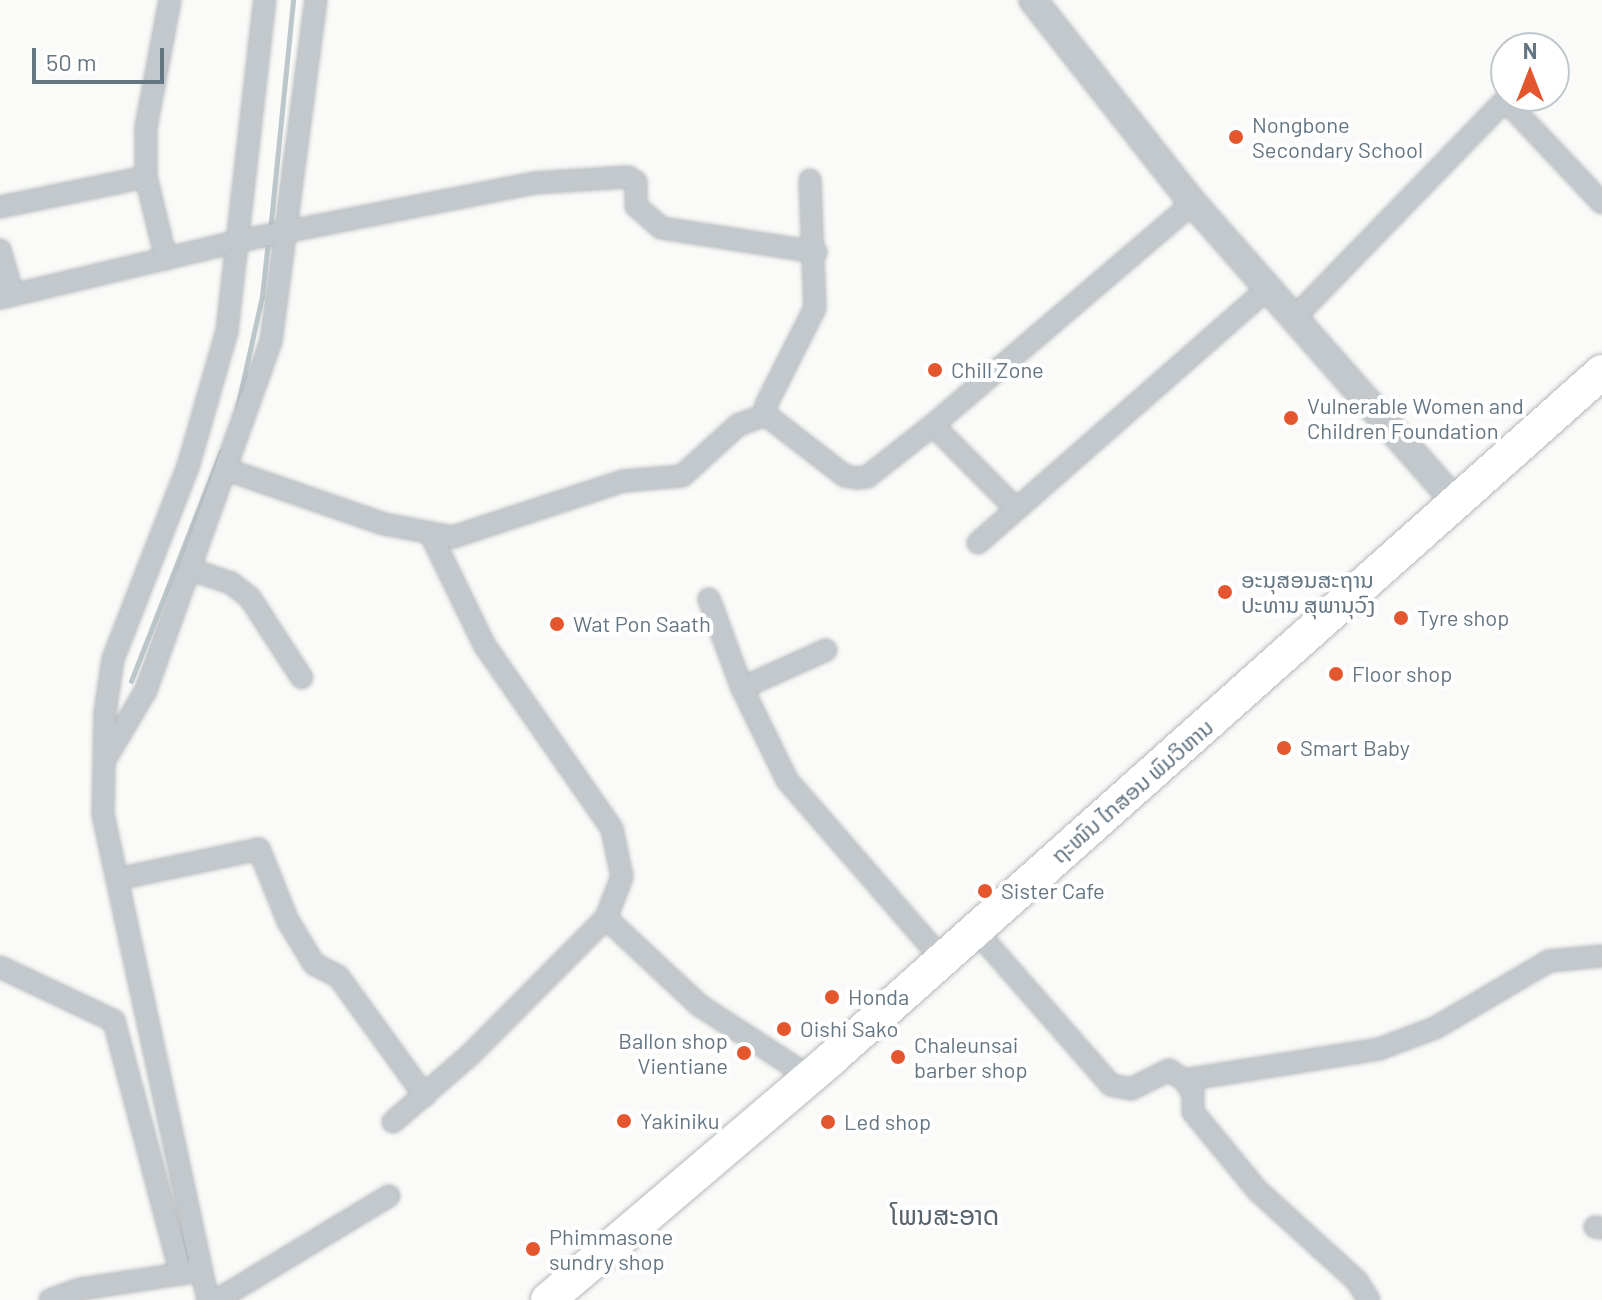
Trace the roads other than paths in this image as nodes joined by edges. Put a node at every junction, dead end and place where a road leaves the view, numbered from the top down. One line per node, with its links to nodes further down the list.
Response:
1 (170, 0): 5 (street)
2 (265, 0): 11 (street)
3 (316, 0): 10 (street)
4 (1033, 0): 7 (street)
5 (146, 177): 9 (street); 14 (street)
6 (810, 180): 13 (street)
7 (1193, 203): 15 (street); 21 (street)
8 (1602, 203): 17 (street)
9 (0, 207)
10 (289, 231): 11 (street); 13 (street); 22 (street)
11 (239, 241): 14 (street); 32 (street)
12 (0, 250): 16 (street)
13 (816, 252): 20 (street)
14 (166, 259): 16 (street)
15 (1269, 287): 17 (street); 24 (street)
16 (7, 296)
17 (1296, 316): 23 (street)
18 (1602, 372): 23 (highway, ຖະໜົນ ໄກສອນ ພົມວິຫານ)
19 (1602, 388): 35 (highway, ຖະໜົນ ໄກສອນ ພົມວິຫານ)
20 (766, 415): 21 (street); 25 (street)
21 (933, 425): 24 (street)
22 (228, 470): 25 (street); 27 (street)
23 (1457, 504): 37 (highway, ຖະໜົນ ໄກສອນ ພົມວິຫານ)
24 (1015, 508): 26 (street)
25 (431, 535): 34 (street)
26 (978, 543)
27 (192, 570): 30 (street); 32 (street)
28 (709, 599): 31 (street)
29 (826, 650): 31 (street)
30 (302, 678)
31 (742, 688): 37 (street)
32 (107, 756): 33 (street)
33 (117, 879): 41 (street); 44 (street)
34 (606, 918): 39 (street); 41 (street)
35 (984, 940): 40 (street); 50 (highway, ຖະໜົນ ໄກສອນ ພົມວິຫານ)
36 (1602, 956): 40 (street)
37 (942, 959): 39 (highway, ຖະໜົນ ໄກສອນ ພົມວິຫານ)
38 (0, 967): 45 (street)
39 (810, 1077): 49 (highway, ຖະໜົນ ໄກສອນ ພົມວິຫານ)
40 (1184, 1080): 51 (street)
41 (425, 1096): 42 (street)
42 (393, 1122)
43 (389, 1196): 48 (street)
44 (202, 1270): 45 (street); 47 (street)
45 (181, 1274): 46 (street)
46 (50, 1300)
47 (208, 1300)
48 (217, 1300)
49 (548, 1300)
50 (572, 1300)
51 (1369, 1300)

